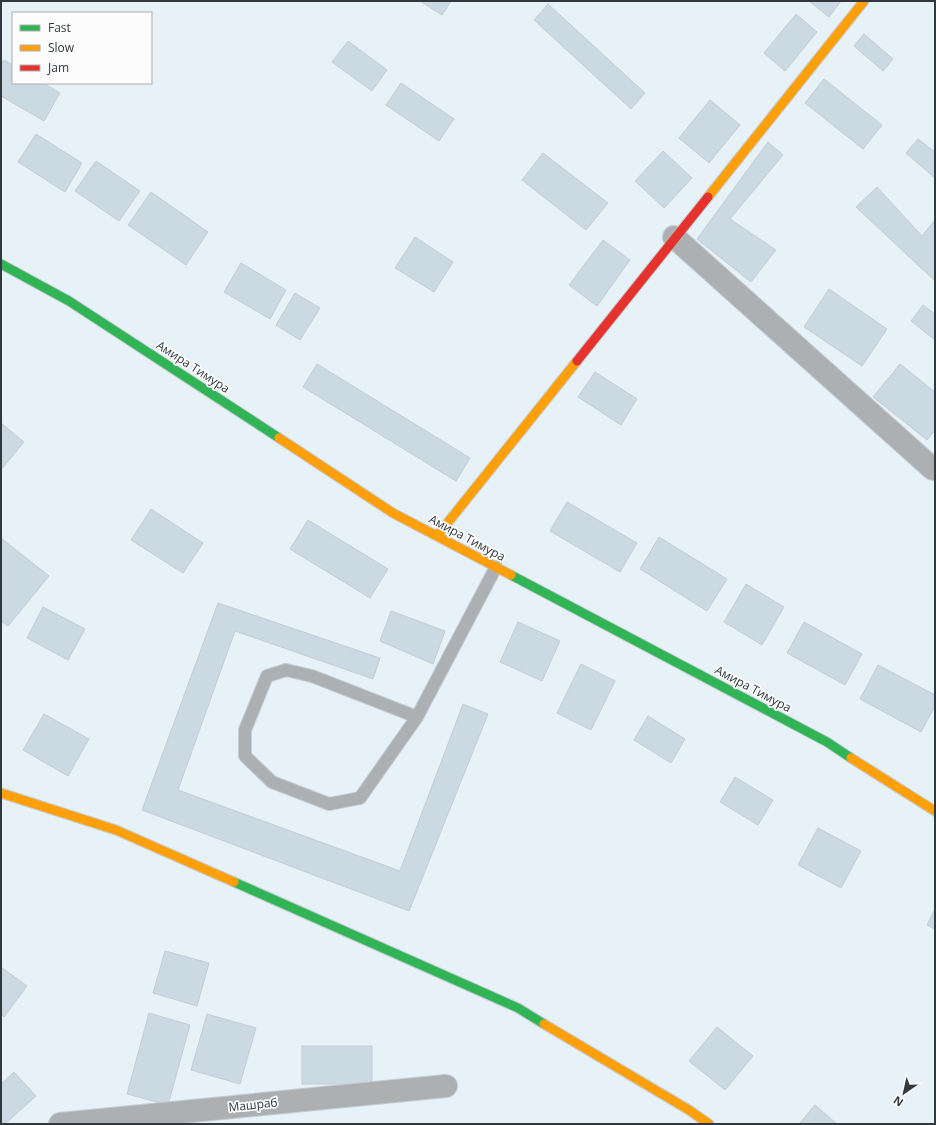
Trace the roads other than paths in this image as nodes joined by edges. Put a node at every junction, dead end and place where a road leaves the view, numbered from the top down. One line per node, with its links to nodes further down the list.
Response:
1 (864, 1): 2 (street)
2 (674, 237): 4 (street); 5 (street)
3 (1, 264): 5 (street, Амира Тимура)
4 (934, 469)
5 (437, 536): 6 (street, Амира Тимура)
6 (496, 567): 7 (lane); 9 (street, Амира Тимура)
7 (417, 717): 7 (lane)
8 (1, 793): 12 (street)
9 (935, 811)
10 (446, 1086): 11 (street, Машраб)
11 (60, 1124)
12 (709, 1124)

